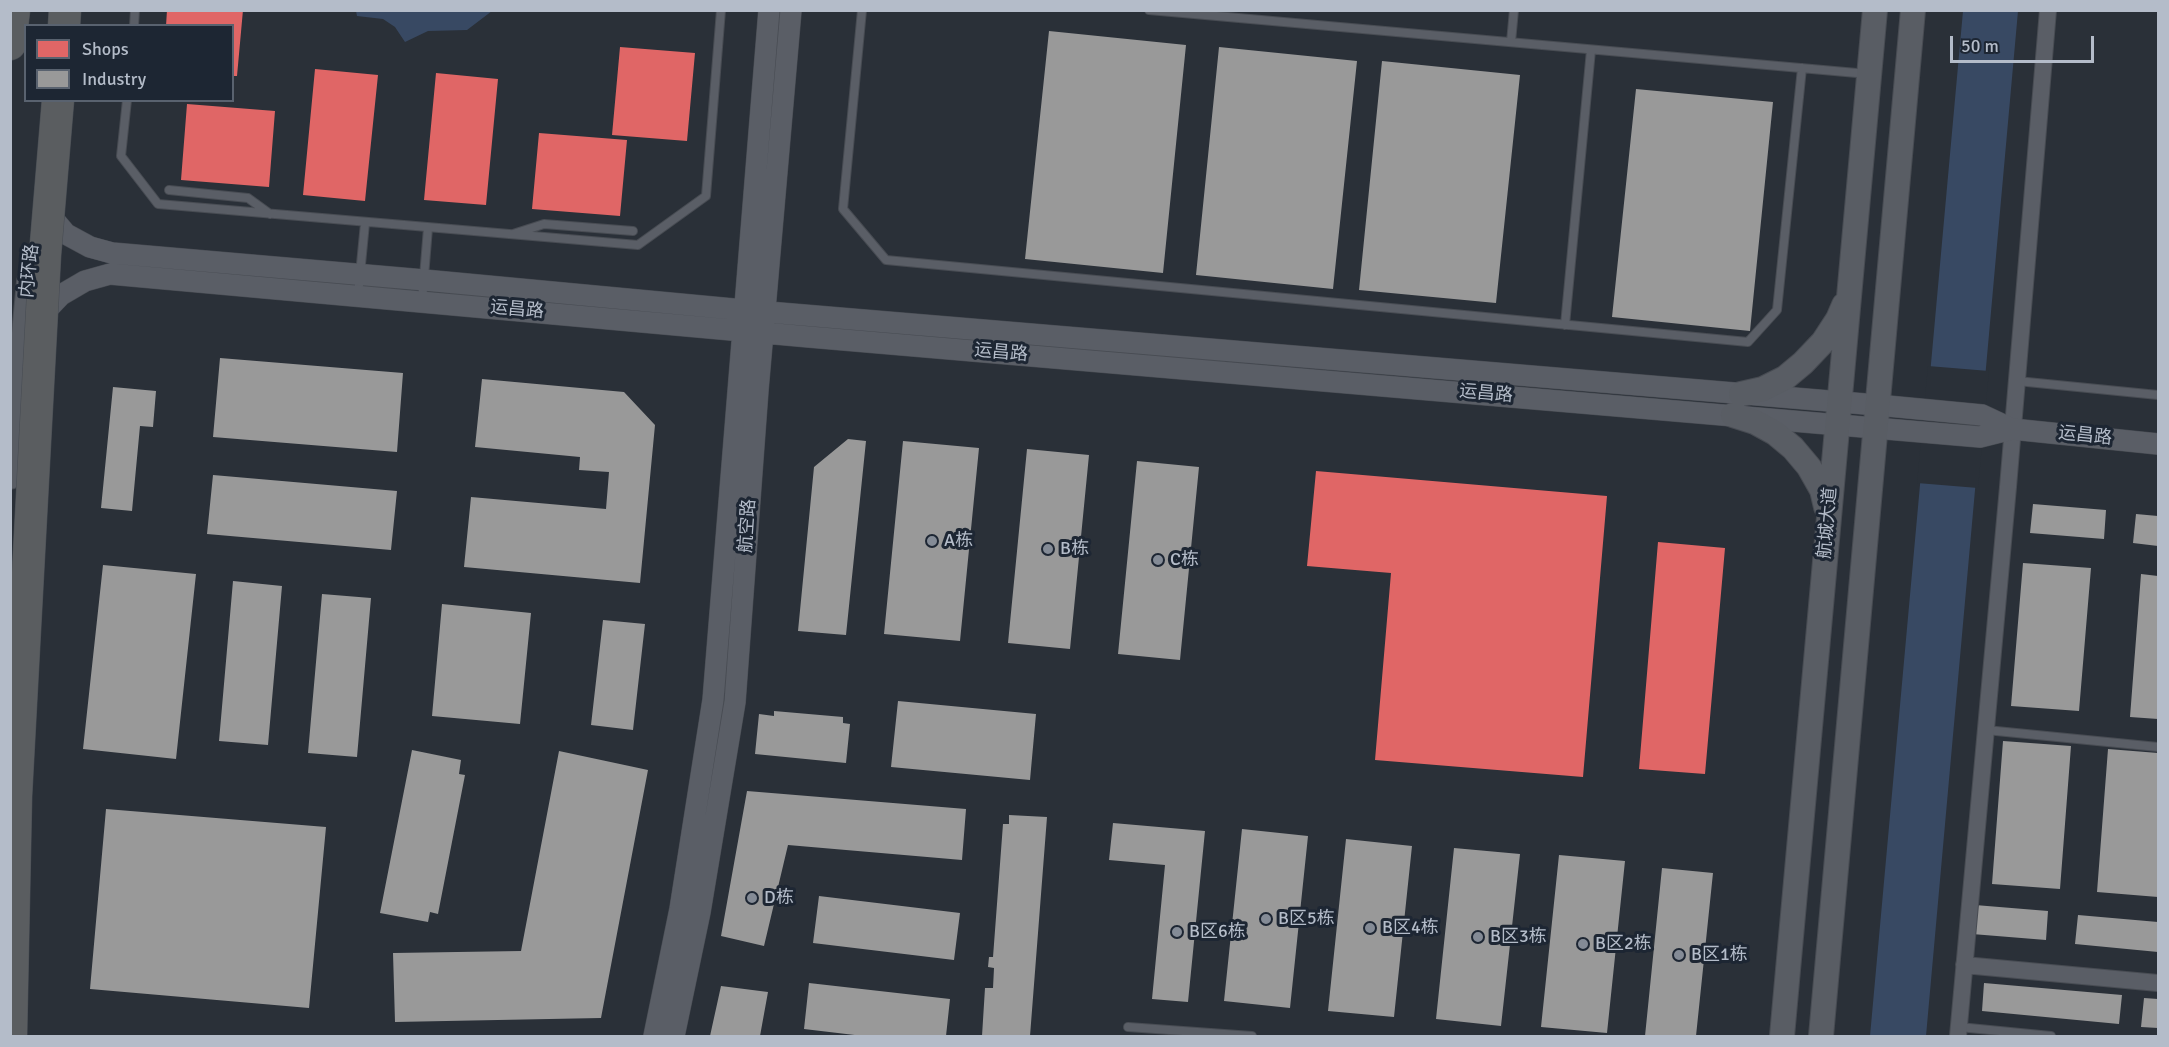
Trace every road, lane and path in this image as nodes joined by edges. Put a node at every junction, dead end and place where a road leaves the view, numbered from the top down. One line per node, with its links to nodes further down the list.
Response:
1 (14, 10): 12 (highway)
2 (721, 10): 25 (lane)
3 (769, 10): 32 (street, 航空路)
4 (791, 10): 31 (street)
5 (861, 10): 33 (lane)
6 (1149, 10): 11 (lane)
7 (1514, 10): 11 (lane)
8 (1875, 10): 15 (main road, 航城大道)
9 (1913, 10): 39 (main road)
10 (2048, 10): 35 (street)
11 (1511, 42): 13 (lane)
12 (10, 44)
13 (1591, 50): 14 (lane); 33 (lane)
14 (1802, 68): 15 (lane); 33 (lane)
15 (1869, 74): 28 (main road, 航城大道)
16 (47, 102): 19 (main road, 内环路)
17 (57, 102): 50 (highway, bridge)
18 (126, 102): 21 (lane)
19 (38, 188): 26 (street, 运昌路); 34 (main road, 内环路)
20 (169, 190): 21 (lane)
21 (271, 214): 22 (lane)
22 (365, 223): 23 (lane); 26 (lane)
23 (429, 228): 25 (lane); 27 (lane)
24 (633, 231): 25 (lane)
25 (510, 235)
26 (360, 274): 27 (street, 运昌路); 29 (lane)
27 (424, 280): 30 (lane); 32 (street, 运昌路)
28 (1849, 294): 37 (main road); 38 (main road, 航城大道)
29 (358, 296): 30 (street, 运昌路); 34 (street, 运昌路)
30 (422, 301): 32 (street, 运昌路)
31 (765, 312): 32 (street, 运昌路); 37 (street, 运昌路)
32 (750, 325): 37 (street, 运昌路); 51 (street, 航空路); 52 (street, 航空路)
33 (1565, 325)
34 (23, 349): 42 (main road, 内环路)
35 (2017, 381): 36 (lane); 40 (street)
36 (2158, 395)
37 (1737, 405): 38 (street, 运昌路); 43 (main road)
38 (1838, 413): 39 (street, 运昌路); 43 (main road, 航城大道)
39 (1876, 416): 40 (street, 运昌路); 40 (street, 运昌路); 55 (main road)
40 (2012, 429): 41 (street, 运昌路); 44 (street)
41 (2158, 444)
42 (10, 477)
43 (1828, 521): 54 (main road, 航城大道)
44 (1986, 730): 45 (lane); 46 (street)
45 (2158, 747)
46 (1964, 966): 47 (street); 49 (street)
47 (2158, 983)
48 (1128, 1027): 53 (lane)
49 (1958, 1032): 56 (lane)
50 (10, 1036)
51 (654, 1036)
52 (674, 1036)
53 (1252, 1036)
54 (1782, 1036)
55 (1821, 1036)
56 (2051, 1036)

